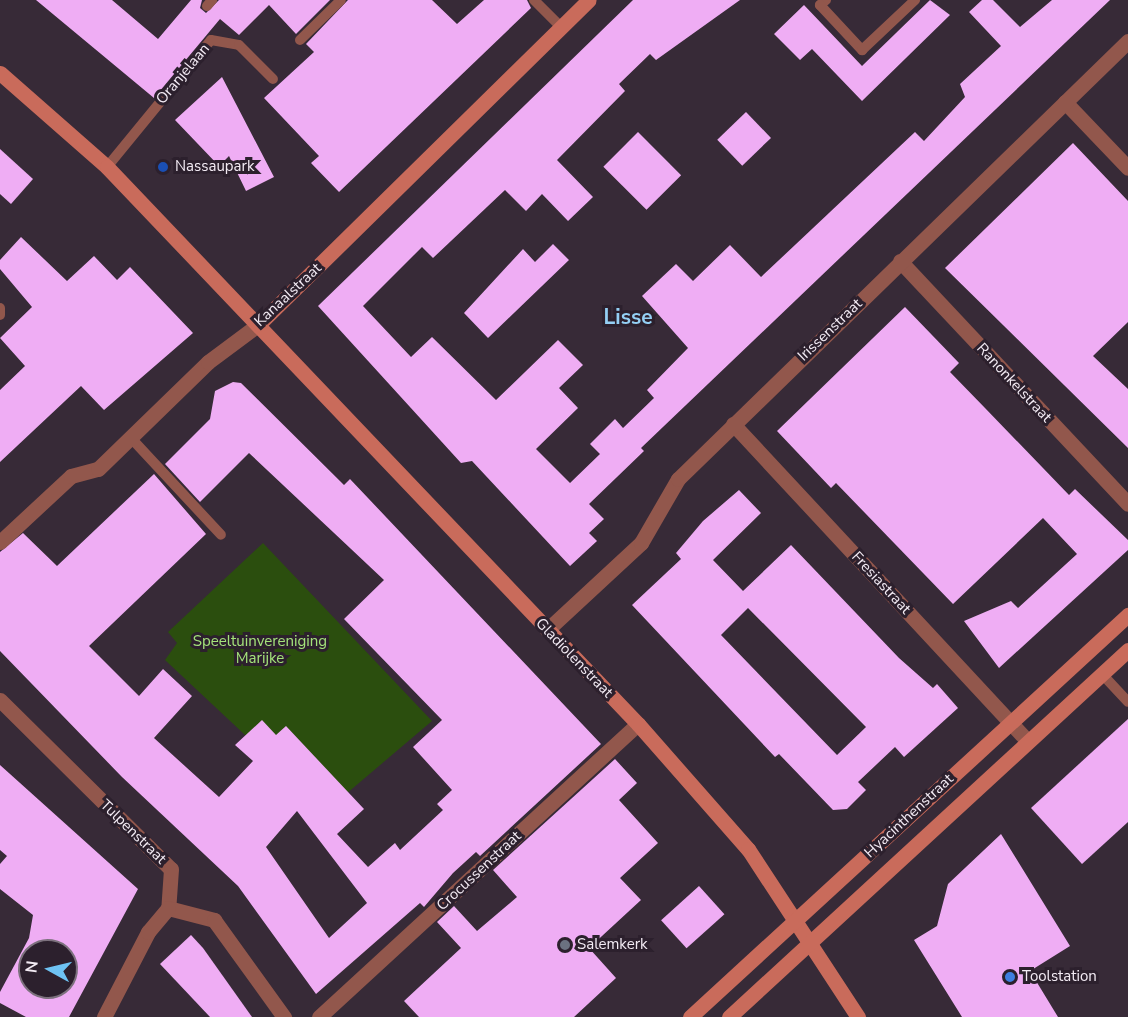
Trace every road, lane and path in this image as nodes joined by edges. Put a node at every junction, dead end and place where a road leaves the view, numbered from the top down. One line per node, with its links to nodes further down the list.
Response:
1 (342, 0): 7 (lane)
2 (534, 0): 6 (lane)
3 (589, 0): 6 (main road, Kanaalstraat)
4 (826, 0): 5 (lane)
5 (915, 0)
6 (561, 27): 17 (main road, Kanaalstraat)
7 (300, 40)
8 (1128, 41): 11 (street, Irissenstraat)
9 (0, 73): 12 (main road)
10 (273, 79): 12 (lane, Oranjelaan)
11 (1065, 102): 13 (street); 14 (street, Irissenstraat)
12 (107, 167): 17 (main road)
13 (1128, 168)
14 (900, 261): 18 (street, Irissenstraat); 20 (street, Ranonkelstraat)
15 (0, 308): 16 (lane)
16 (0, 315)
17 (259, 324): 19 (street, Kanaalstraat); 24 (main road, Gladiolenstraat)
18 (733, 424): 24 (street, Irissenstraat); 29 (street, Fresiastraat)
19 (130, 438): 21 (lane); 22 (street, Kanaalstraat)
20 (1128, 504)
21 (221, 535)
22 (0, 542)
23 (1128, 615): 29 (main road, Hyacinthenstraat)
24 (547, 630): 30 (main road, Gladiolenstraat)
25 (1128, 650): 26 (main road, Hyacinthenstraat)
26 (1102, 674): 28 (lane); 31 (main road, Hyacinthenstraat)
27 (0, 700): 32 (street, Tulpenstraat)
28 (1128, 702)
29 (1011, 722): 31 (street, Fresiastraat); 33 (main road, Hyacinthenstraat)
30 (638, 724): 33 (main road, Gladiolenstraat); 37 (street, Crocussenstraat)
31 (1028, 741): 34 (main road, Hyacinthenstraat)
32 (168, 908): 35 (street); 36 (street)
33 (796, 918): 34 (main road, Gladiolenstraat); 38 (main road, Hyacinthenstraat)
34 (814, 944): 39 (main road, Hyacinthenstraat); 40 (main road, Gladiolenstraat)
35 (104, 1017)
36 (284, 1017)
37 (319, 1017)
38 (690, 1017)
39 (729, 1017)
40 (858, 1017)

